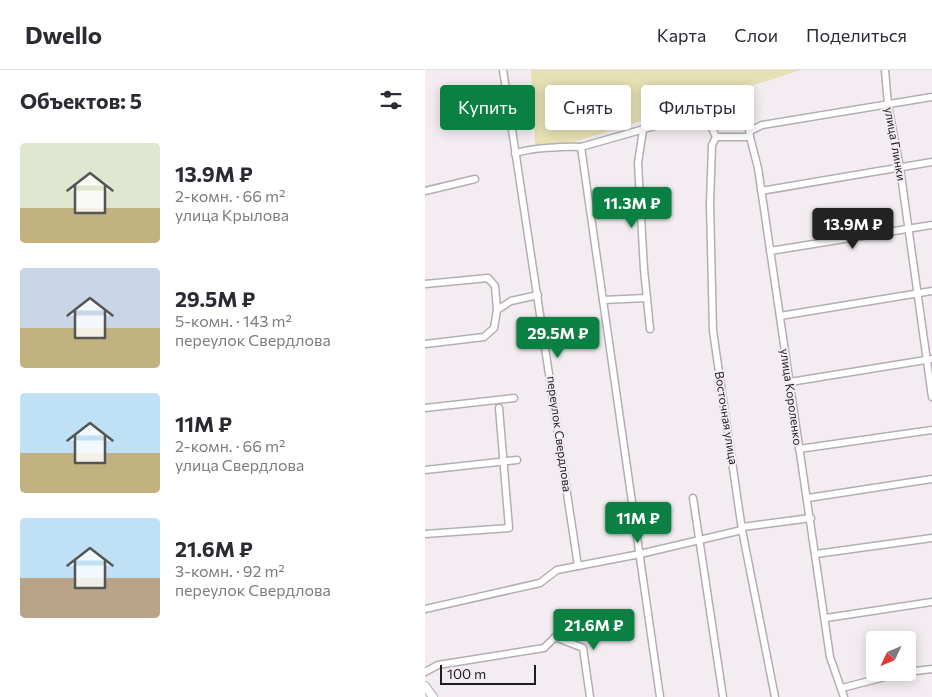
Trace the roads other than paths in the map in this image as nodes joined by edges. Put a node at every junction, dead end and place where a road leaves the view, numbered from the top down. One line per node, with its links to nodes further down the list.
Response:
1 (503, 70): 11 (street, переулок Свердлова)
2 (885, 70): 4 (street, улица Глинки)
3 (932, 97): 4 (street)
4 (888, 105): 8 (street); 13 (street, улица Глинки)
5 (643, 130): 10 (street); 24 (street)
6 (713, 130): 9 (street)
7 (749, 130): 8 (street, улица Короленко)
8 (750, 134): 9 (street); 16 (street, улица Короленко)
9 (716, 137): 45 (street, Восточная улица)
10 (581, 147): 11 (street); 25 (street)
11 (515, 154): 23 (street, переулок Свердлова)
12 (932, 162): 13 (street)
13 (900, 168): 16 (street); 18 (street, улица Глинки)
14 (475, 178): 15 (street)
15 (425, 191)
16 (761, 191): 19 (street, улица Короленко)
17 (932, 225): 18 (street)
18 (908, 230): 19 (street); 22 (street, улица Глинки)
19 (770, 251): 27 (street, улица Короленко)
20 (425, 284): 26 (street)
21 (932, 291): 22 (street)
22 (916, 294): 27 (street); 30 (street, улица Глинки)
23 (538, 295): 26 (street); 51 (street, переулок Свердлова)
24 (646, 298): 25 (street); 28 (street)
25 (603, 300): 49 (street)
26 (497, 310): 29 (street)
27 (780, 316): 31 (street, улица Короленко)
28 (650, 329)
29 (425, 344)
30 (929, 359): 31 (street); 32 (street, улица Глинки)
31 (790, 382): 37 (street, улица Короленко)
32 (932, 397)
33 (514, 398): 34 (street)
34 (425, 408)
35 (499, 408): 39 (street)
36 (932, 430): 37 (street)
37 (799, 449): 43 (street, улица Короленко)
38 (517, 460): 39 (street)
39 (504, 461): 40 (street); 46 (street)
40 (425, 470)
41 (932, 479): 43 (street)
42 (693, 498): 48 (street)
43 (808, 498): 44 (street, улица Короленко)
44 (811, 518): 45 (street); 50 (street, улица Короленко)
45 (742, 529): 48 (street); 65 (street, Восточная улица)
46 (425, 534)
47 (932, 538): 50 (street)
48 (701, 540): 49 (street); 64 (street)
49 (640, 554): 51 (street); 63 (street)
50 (816, 554): 54 (street, улица Короленко)
51 (578, 566): 53 (street)
52 (932, 602): 54 (street)
53 (425, 608)
54 (826, 618): 60 (street, улица Короленко)
55 (932, 669): 56 (street)
56 (916, 671)
57 (425, 672): 62 (street)
58 (870, 681): 60 (street)
59 (425, 686): 61 (street)
60 (842, 688): 66 (street, улица Короленко)
61 (433, 697)
62 (590, 697)
63 (660, 697)
64 (723, 697)
65 (775, 697)
66 (844, 697)

